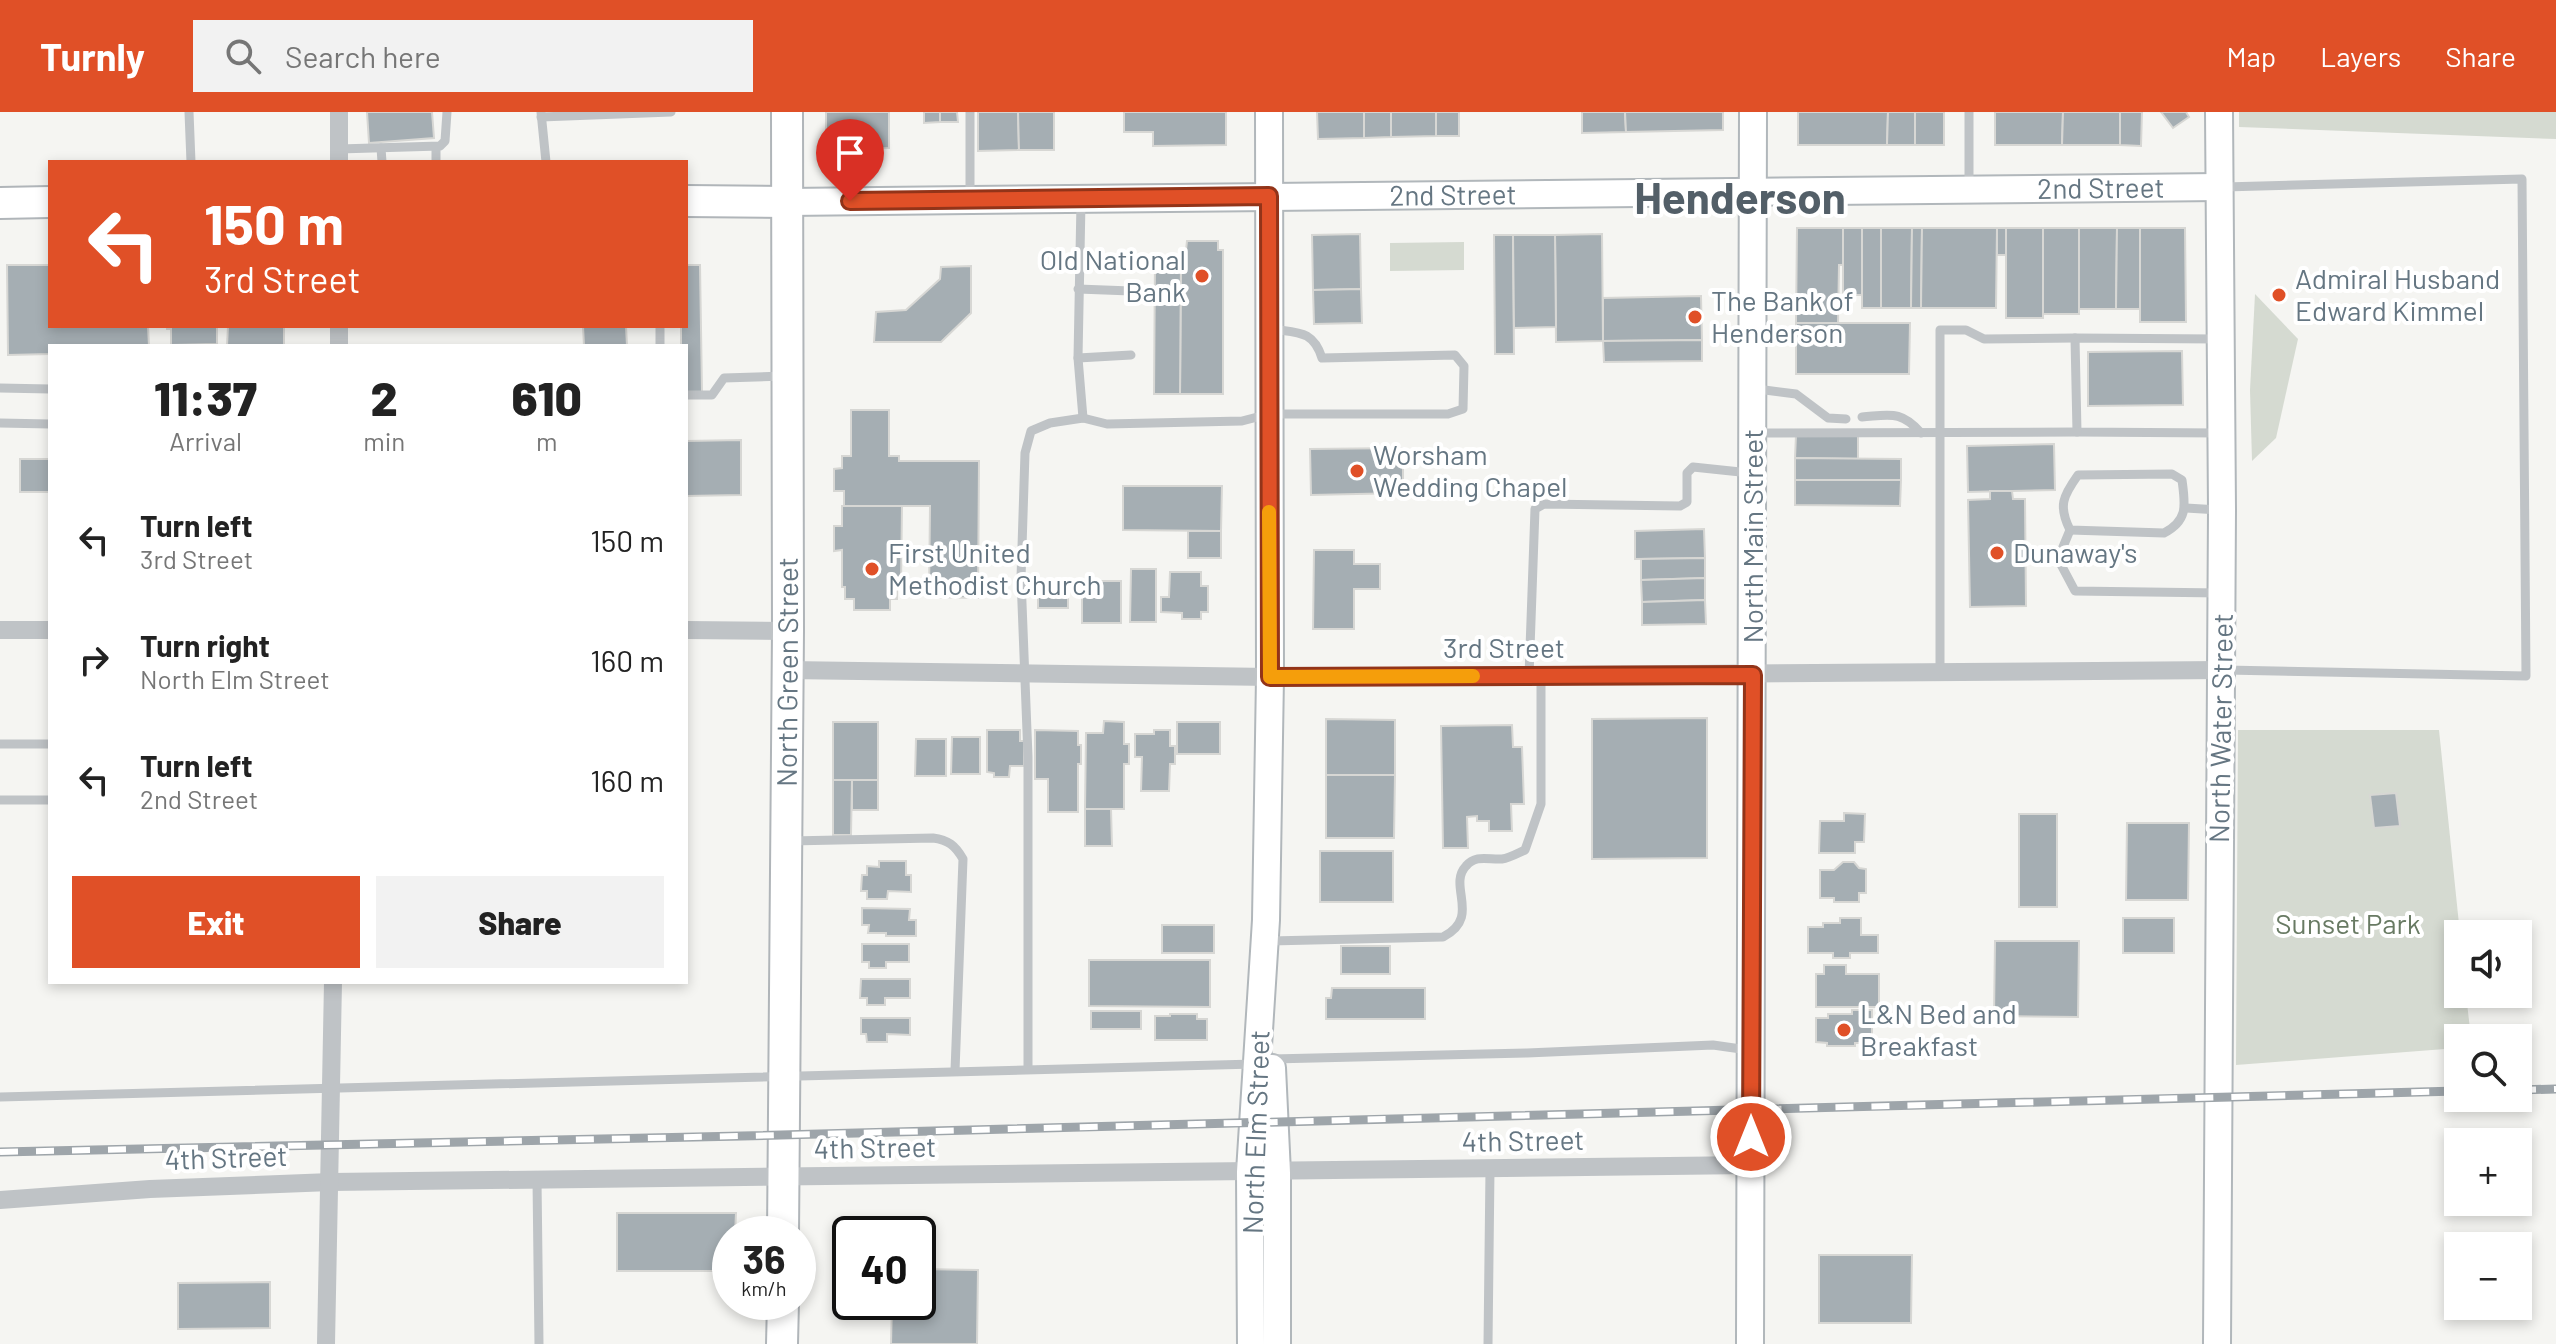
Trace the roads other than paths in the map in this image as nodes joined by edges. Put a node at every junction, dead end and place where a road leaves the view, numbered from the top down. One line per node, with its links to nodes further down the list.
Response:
1 (189, 112): 15 (lane)
2 (339, 112): 14 (street)
3 (447, 112): 13 (lane)
4 (671, 112): 11 (lane)
5 (787, 112): 27 (main road, North Green Street)
6 (970, 112): 24 (lane)
7 (1269, 112): 22 (street, North Elm Street)
8 (1753, 112): 21 (street, North Main Street)
9 (1969, 112): 20 (lane)
10 (2219, 112): 19 (street, North Water Street)
11 (541, 114): 18 (lane)
12 (381, 148): 13 (lane); 14 (lane); 16 (lane)
13 (436, 148): 17 (lane)
14 (339, 155)
15 (191, 160)
16 (382, 160)
17 (436, 160)
18 (546, 160)
19 (2219, 187): 20 (street, 2nd Street); 33 (street, North Water Street); 62 (lane)
20 (1969, 189): 21 (street, 2nd Street)
21 (1753, 191): 22 (street, 2nd Street); 39 (street, North Main Street)
22 (1269, 196): 23 (street, 2nd Street); 31 (street, North Elm Street)
23 (1081, 198): 24 (street, 2nd Street); 29 (lane)
24 (970, 200): 27 (street, 2nd Street)
25 (688, 201): 27 (main road, 2nd Street)
26 (48, 202): 28 (main road)
27 (787, 202): 36 (main road, North Green Street)
28 (0, 203)
29 (1078, 289): 30 (lane); 35 (lane)
30 (1131, 291)
31 (1269, 328): 41 (street, North Elm Street); 41 (lane)
32 (2075, 338): 33 (lane); 47 (lane); 50 (lane)
33 (2221, 339): 51 (street, North Water Street)
34 (1131, 355): 35 (lane)
35 (1078, 358): 43 (lane)
36 (788, 376): 40 (lane); 60 (main road, North Green Street)
37 (0, 388): 38 (lane)
38 (48, 389)
39 (1753, 389): 44 (lane); 48 (street, North Main Street)
40 (688, 395)
41 (1269, 414): 43 (lane); 67 (street, North Elm Street)
42 (1862, 417): 49 (lane)
43 (1083, 418): 64 (lane)
44 (1846, 419)
45 (0, 423): 46 (lane)
46 (48, 424)
47 (2077, 432): 50 (lane); 51 (lane)
48 (1753, 433): 49 (lane); 52 (street, North Main Street)
49 (1921, 433): 50 (lane)
50 (1941, 433): 63 (lane)
51 (2222, 433): 54 (street, North Water Street)
52 (1753, 473): 65 (street, North Main Street); 66 (lane)
53 (2186, 508): 54 (lane); 55 (lane); 55 (lane)
54 (2222, 510): 56 (street, North Water Street)
55 (2070, 530): 56 (lane)
56 (2222, 593): 62 (street, North Water Street)
57 (0, 630): 58 (street)
58 (48, 630)
59 (688, 630): 60 (street)
60 (788, 631): 61 (main road, North Green Street)
61 (788, 670): 64 (street, 3rd Street); 72 (main road, North Green Street)
62 (2222, 670): 63 (street, 3rd Street); 98 (street, North Water Street)
63 (1940, 673): 65 (street, 3rd Street)
64 (1023, 674): 67 (street, 3rd Street); 77 (lane)
65 (1753, 675): 66 (street, 3rd Street); 75 (street, North Main Street)
66 (1535, 676): 67 (street, 3rd Street); 73 (lane)
67 (1270, 677): 73 (street, North Elm Street)
68 (0, 744): 69 (lane)
69 (48, 744)
70 (0, 800): 71 (lane)
71 (48, 800)
72 (786, 841): 78 (lane); 79 (main road, North Green Street)
73 (1267, 930): 76 (street, North Elm Street)
74 (333, 984): 80 (street)
75 (1751, 1050): 76 (lane); 82 (street, North Main Street)
76 (1265, 1061): 77 (lane); 84 (street, North Elm Street)
77 (1028, 1069): 78 (lane)
78 (955, 1071): 79 (lane)
79 (785, 1075): 80 (lane); 85 (main road, North Green Street)
80 (332, 1088): 81 (lane); 87 (street)
81 (0, 1097)
82 (1751, 1165): 83 (street, 4th Street); 97 (street, North Main Street)
83 (1490, 1169): 84 (street, 4th Street); 96 (lane)
84 (1264, 1172): 85 (street, 4th Street); 94 (street, North Elm Street); 95 (street, North Elm Street)
85 (784, 1177): 86 (street, 4th Street); 89 (main road, North Green Street)
86 (537, 1180): 87 (street, 4th Street); 92 (lane)
87 (331, 1182): 88 (street, 4th Street); 91 (street)
88 (0, 1200)
89 (783, 1216)
90 (783, 1320): 93 (main road)
91 (326, 1344)
92 (539, 1344)
93 (782, 1344)
94 (1251, 1344)
95 (1277, 1344)
96 (1488, 1344)
97 (1750, 1344)
98 (2217, 1344)

